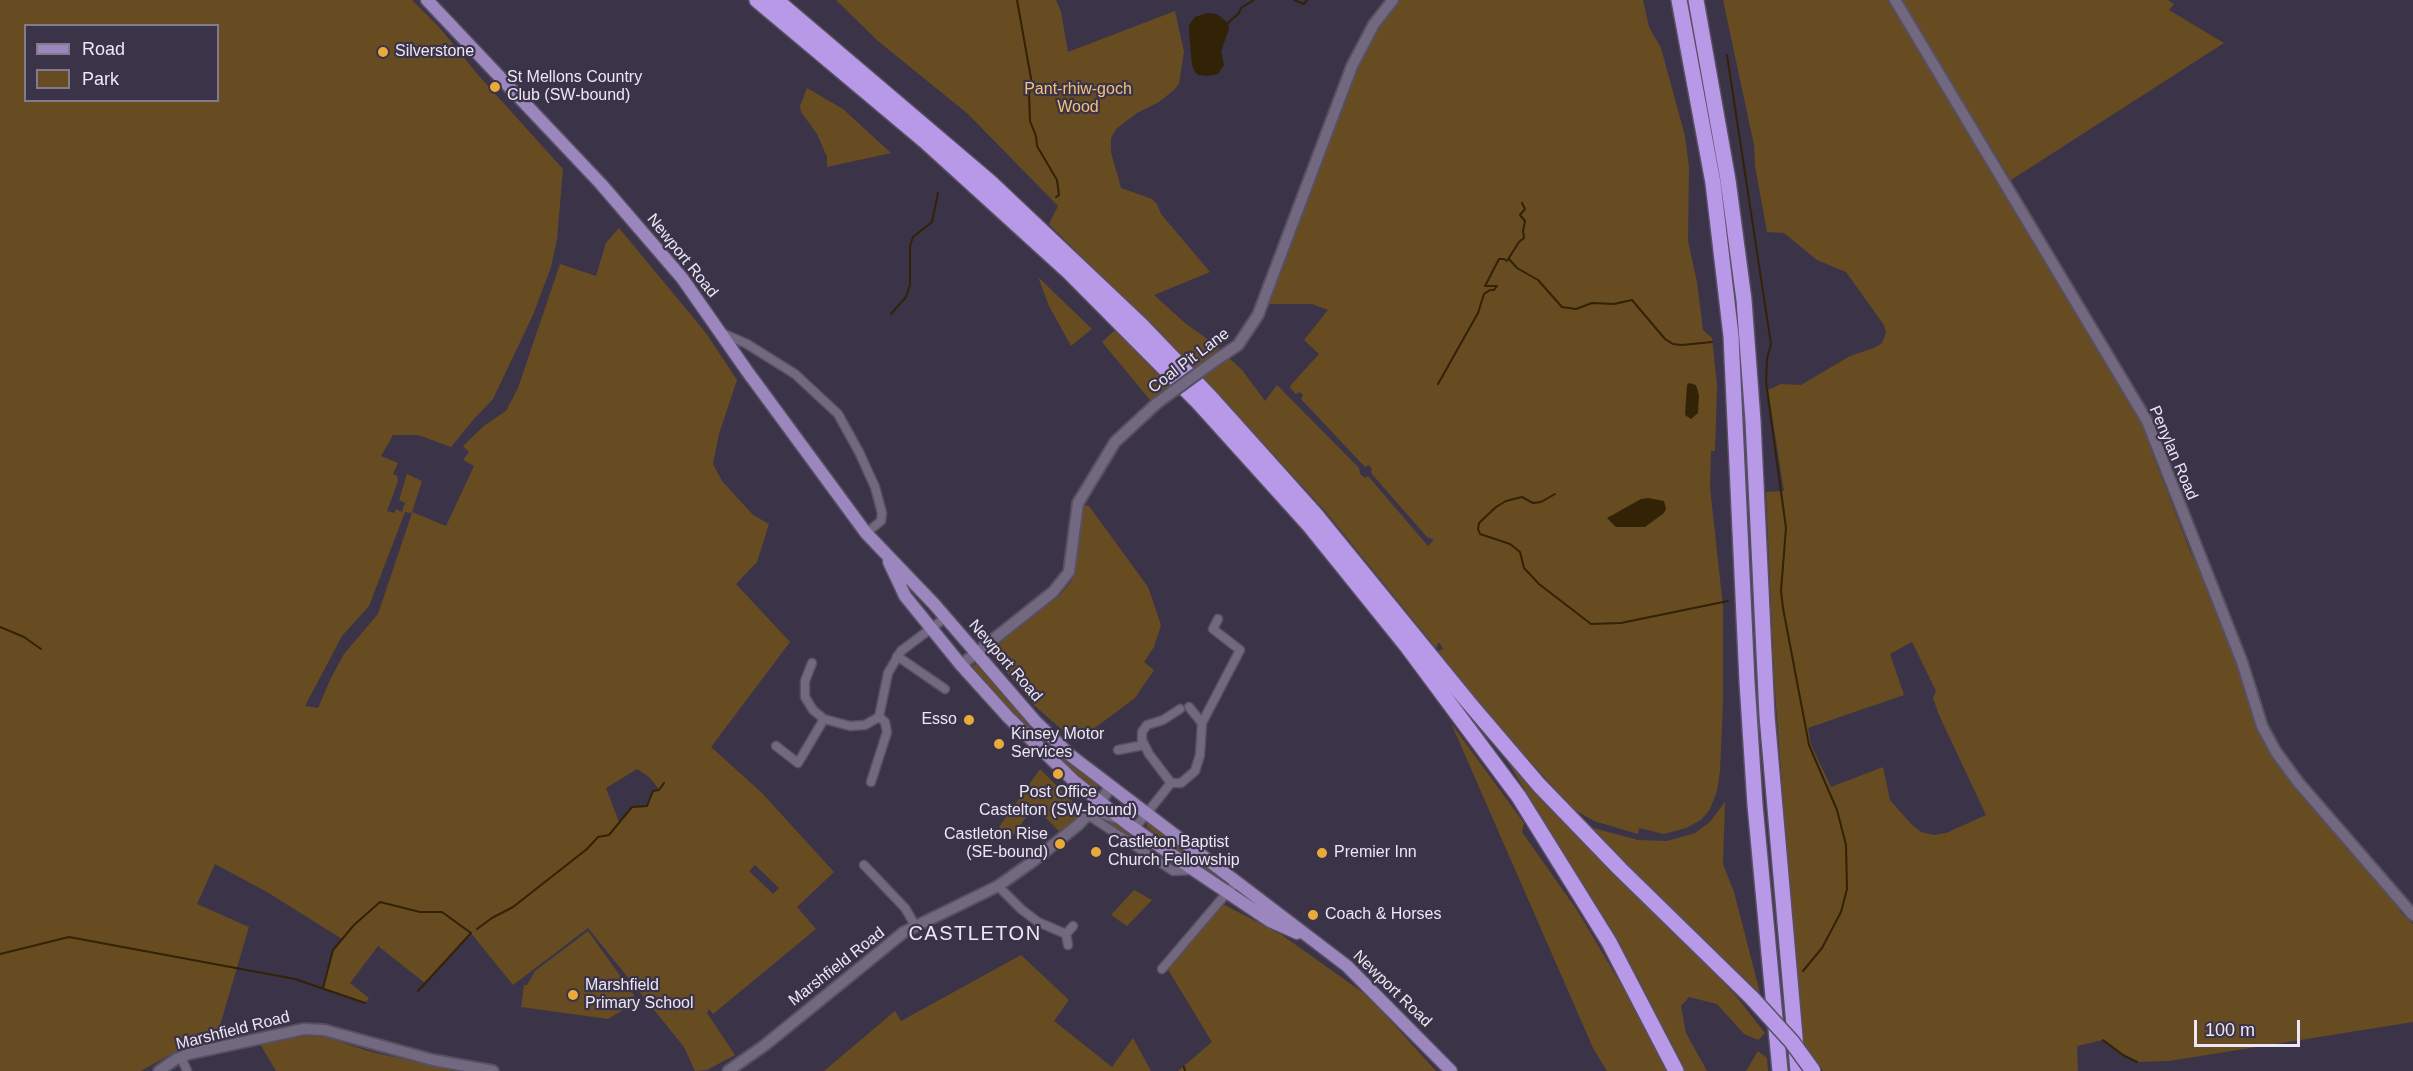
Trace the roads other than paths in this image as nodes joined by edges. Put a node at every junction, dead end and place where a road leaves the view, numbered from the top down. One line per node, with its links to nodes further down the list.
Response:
1 (427, 0): 8 (main road, Newport Road)
2 (757, 0): 52 (highway)
3 (776, 0): 55 (highway, bridge)
4 (1393, 0): 14 (street, Coal Pit Lane, bridge)
5 (1678, 0): 53 (highway)
6 (1696, 0): 54 (highway)
7 (1895, 0): 39 (street, Penylan Road)
8 (722, 333): 9 (main road, Newport Road); 9 (street)
9 (866, 533): 10 (main road, Newport Road)
10 (885, 554): 11 (main road, Newport Road); 13 (main road, Newport Road)
11 (945, 618): 13 (street); 14 (main road, Newport Road)
12 (1218, 619): 23 (street)
13 (932, 629): 15 (street); 17 (main road, Newport Road)
14 (977, 652): 17 (street, Coal Pit Lane); 29 (main road, Newport Road)
15 (897, 656): 18 (street); 21 (street)
16 (812, 663): 22 (street)
17 (961, 665): 30 (main road, Newport Road)
18 (945, 689)
19 (1189, 707): 23 (street)
20 (1180, 709): 24 (street)
21 (879, 717): 22 (street); 27 (street)
22 (824, 719): 25 (street)
23 (1202, 723): 28 (street)
24 (1144, 745): 26 (street); 28 (street)
25 (776, 746)
26 (1118, 750)
27 (871, 782)
28 (1171, 783): 31 (street)
29 (1110, 787): 30 (street, Marshfield Road); 31 (main road, Newport Road)
30 (1101, 801): 32 (street, Marshfield Road); 33 (main road, Newport Road)
31 (1147, 812): 33 (street); 36 (main road, Newport Road)
32 (1088, 815): 33 (street); 35 (street, Newport Road); 37 (street, Marshfield Road)
33 (1132, 827): 35 (main road, Newport Road)
34 (864, 865): 40 (street)
35 (1194, 870): 38 (main road, Newport Road)
36 (1236, 882): 38 (street); 43 (main road, Newport Road)
37 (998, 886): 40 (street, Marshfield Road); 42 (street)
38 (1226, 892): 43 (main road, Newport Road); 45 (street)
39 (2413, 915)
40 (915, 925): 47 (street, Marshfield Road)
41 (1073, 926): 42 (street)
42 (1066, 934): 44 (street)
43 (1306, 937): 51 (main road, Newport Road)
44 (1068, 945)
45 (1162, 969)
46 (181, 1057): 48 (street, Marshfield Road); 49 (street); 50 (street, Marshfield Road)
47 (731, 1070)
48 (159, 1071)
49 (187, 1071)
50 (493, 1071)
51 (1451, 1071)
52 (1676, 1071)
53 (1780, 1071)
54 (1798, 1071)
55 (1813, 1071)

